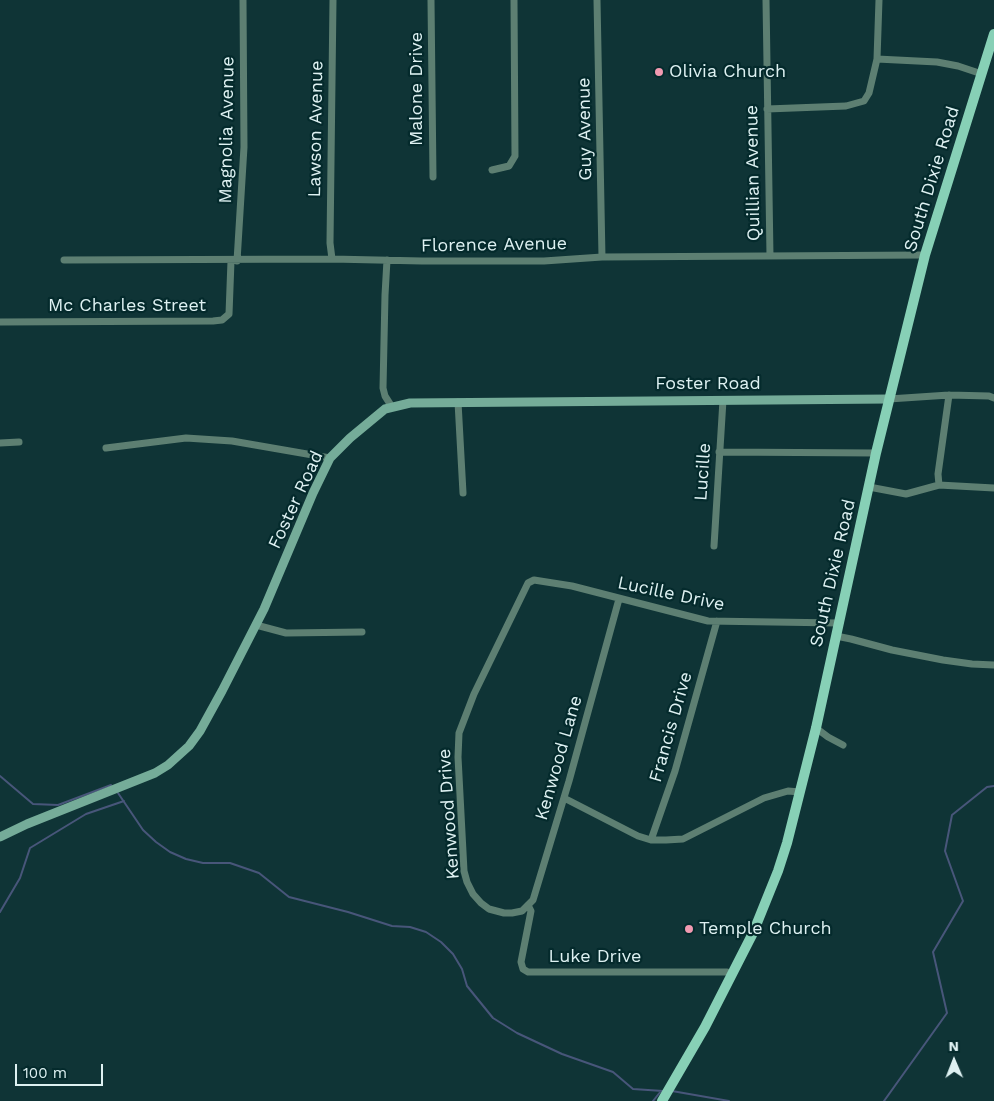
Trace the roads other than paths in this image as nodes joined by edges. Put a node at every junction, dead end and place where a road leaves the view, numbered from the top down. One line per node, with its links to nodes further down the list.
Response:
1 (243, 0): 20 (street, Magnolia Avenue)
2 (333, 0): 17 (street, Lawson Avenue)
3 (432, 0): 13 (street, Malone Drive)
4 (514, 0): 12 (street)
5 (597, 0): 16 (street, Guy Avenue)
6 (766, 0): 11 (street, Quillian Avenue)
7 (879, 0): 9 (street)
8 (994, 34): 10 (main road, South Dixie Road)
9 (877, 59): 10 (street); 11 (street)
10 (982, 74): 14 (main road, South Dixie Road)
11 (767, 109): 15 (street, Quillian Avenue)
12 (492, 170)
13 (433, 178)
14 (925, 255): 15 (street, Florence Avenue); 24 (main road, South Dixie Road)
15 (770, 256): 16 (street, Florence Avenue)
16 (602, 257): 19 (street, Florence Avenue)
17 (332, 259): 19 (street, Florence Avenue); 20 (street, Florence Avenue)
18 (64, 260): 20 (street, Florence Avenue)
19 (387, 260): 27 (street)
20 (234, 261): 21 (street, Mc Charles Street)
21 (0, 322)
22 (949, 395): 23 (street); 24 (street); 34 (street)
23 (992, 396)
24 (889, 399): 25 (street, Foster Road); 32 (main road, South Dixie Road)
25 (723, 400): 26 (street, Foster Road); 31 (street, Lucille)
26 (458, 402): 27 (street, Foster Road); 37 (street)
27 (392, 407): 33 (street, Foster Road)
28 (19, 442): 29 (street)
29 (0, 443)
30 (106, 448): 33 (street)
31 (719, 452): 32 (street); 38 (street, Lucille)
32 (876, 453): 35 (main road, South Dixie Road)
33 (330, 458): 43 (street, Foster Road)
34 (939, 485): 35 (street); 36 (street)
35 (869, 487): 42 (main road, South Dixie Road)
36 (994, 488)
37 (464, 493)
38 (714, 546)
39 (530, 581): 40 (street, Lucille Drive); 53 (street, Kenwood Drive)
40 (619, 599): 41 (street, Lucille Drive); 50 (street, Kenwood Lane)
41 (717, 622): 42 (street, Lucille Drive); 52 (street, Francis Drive)
42 (838, 623): 45 (main road, South Dixie Road)
43 (256, 625): 44 (street); 51 (street, Foster Road)
44 (362, 632)
45 (836, 636): 46 (street); 47 (main road, South Dixie Road)
46 (994, 665)
47 (816, 728): 48 (street); 49 (main road, South Dixie Road)
48 (844, 745)
49 (800, 792): 52 (street); 54 (main road, South Dixie Road)
50 (564, 798): 52 (street); 53 (street, Kenwood Lane)
51 (0, 837)
52 (651, 840)
53 (528, 905): 54 (street, Luke Drive)
54 (732, 974): 55 (main road, South Dixie Road)
55 (662, 1101)

